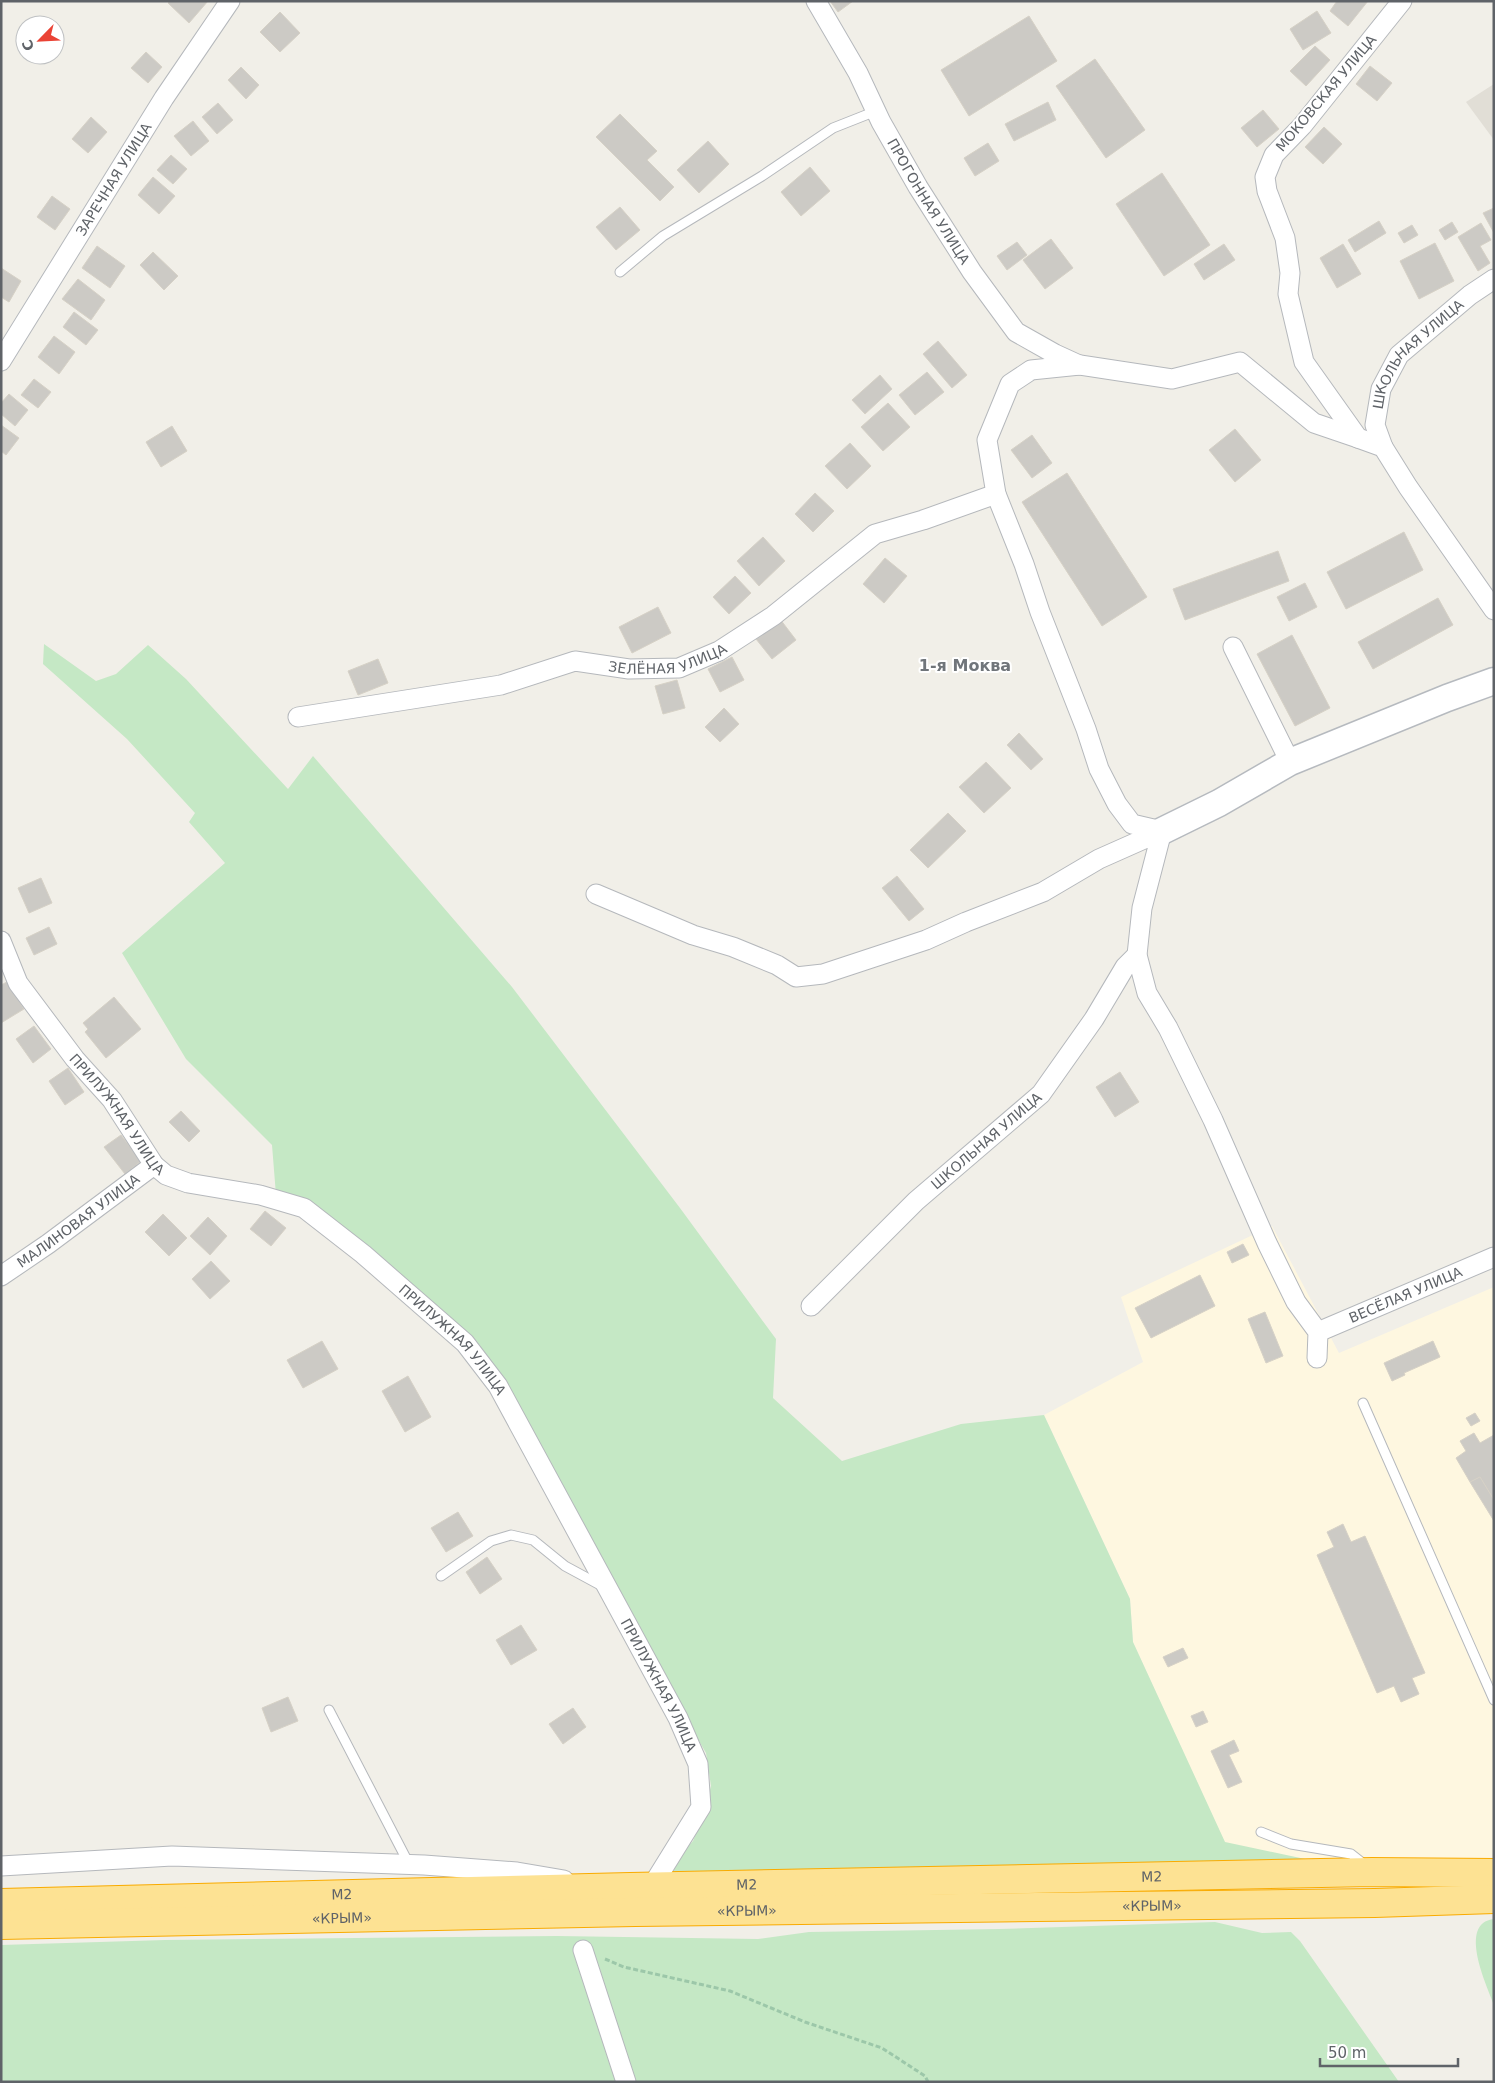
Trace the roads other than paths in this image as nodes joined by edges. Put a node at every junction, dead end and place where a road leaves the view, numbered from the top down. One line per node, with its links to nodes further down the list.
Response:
1 (230, 1): 7 (street, ЗАРЕЧНАЯ УЛИЦА)
2 (816, 1): 4 (street, ПРОГОННАЯ УЛИЦА)
3 (1402, 1): 9 (street, МОКОВСКАЯ УЛИЦА)
4 (876, 111): 5 (lane); 8 (street, ПРОГОННАЯ УЛИЦА)
5 (620, 272)
6 (1494, 279): 10 (street, ШКОЛЬНАЯ УЛИЦА)
7 (1, 361)
8 (1080, 365): 9 (street); 11 (street)
9 (1358, 438): 10 (street)
10 (1383, 447): 12 (street, ШКОЛЬНАЯ УЛИЦА)
11 (996, 494): 15 (street, ЗЕЛЁНАЯ УЛИЦА); 17 (street)
12 (1494, 610)
13 (1233, 647): 16 (street)
14 (1494, 681): 16 (street)
15 (298, 717)
16 (1290, 762): 17 (street)
17 (1162, 831): 18 (street); 20 (street)
18 (596, 894)
19 (1, 941): 21 (street, ПРИЛУЖНАЯ УЛИЦА)
20 (1137, 955): 24 (street, ШКОЛЬНАЯ УЛИЦА); 25 (street)
21 (154, 1165): 23 (street, МАЛИНОВАЯ УЛИЦА); 29 (street, ПРИЛУЖНАЯ УЛИЦА)
22 (1494, 1257): 25 (street, ВЕСЁЛАЯ УЛИЦА)
23 (1, 1276)
24 (811, 1306)
25 (1318, 1332): 26 (street)
26 (1317, 1358)
27 (1362, 1403): 30 (lane)
28 (441, 1576): 29 (lane)
29 (609, 1590): 37 (street, ПРИЛУЖНАЯ УЛИЦА)
30 (1494, 1700)
31 (329, 1710): 33 (lane)
32 (1261, 1832): 35 (lane)
33 (410, 1864): 34 (street); 38 (street)
34 (1, 1866)
35 (1372, 1872): 36 (highway, М2); 37 (highway, М2)
36 (1494, 1873)
37 (652, 1886): 38 (highway, М2)
38 (579, 1888): 40 (highway, М2)
39 (1494, 1899): 41 (highway, «КРЫМ»)
40 (1, 1903)
41 (1, 1925)
42 (583, 1950): 43 (street)
43 (626, 2082)

